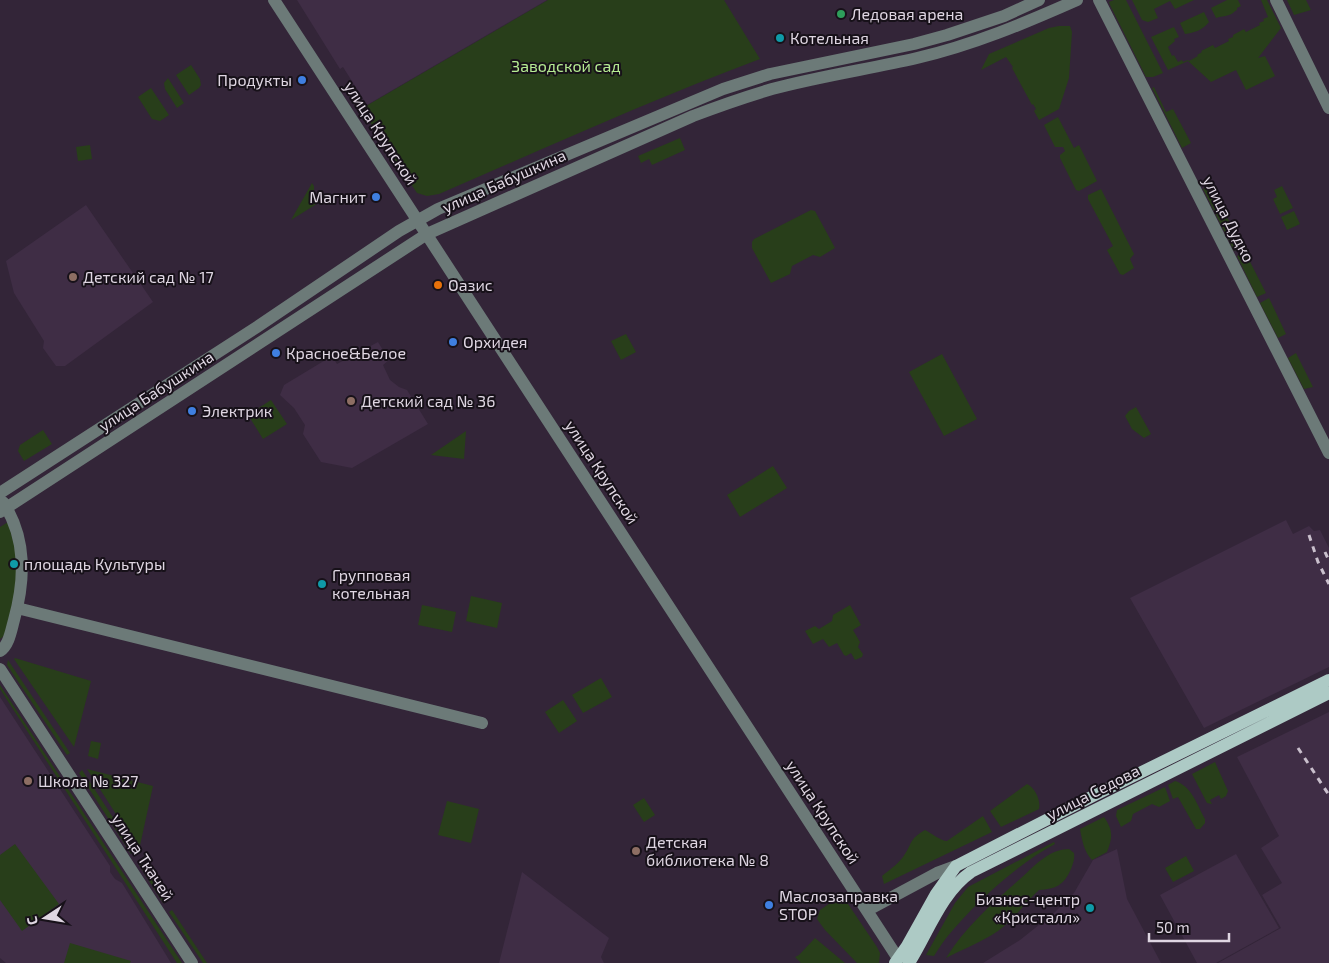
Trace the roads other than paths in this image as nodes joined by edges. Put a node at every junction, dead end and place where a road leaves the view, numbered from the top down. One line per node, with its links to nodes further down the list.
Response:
1 (274, 0): 7 (street, улица Крупской)
2 (1039, 0): 7 (street, улица Бабушкина)
3 (1077, 0): 8 (street, улица Бабушкина)
4 (1100, 0): 9 (street, улица Дудко)
5 (1276, 0): 6 (street)
6 (1329, 108)
7 (418, 220): 8 (street, улица Крупской); 10 (street, улица Бабушкина)
8 (427, 234): 11 (street, улица Бабушкина); 19 (street, улица Крупской)
9 (1329, 453)
10 (0, 493)
11 (2, 506): 12 (street)
12 (17, 608): 13 (street); 17 (street)
13 (2, 650)
14 (0, 669): 21 (street, улица Ткачей)
15 (1329, 680): 18 (main road, улица Седова)
16 (1329, 693): 20 (main road, улица Седова)
17 (482, 723)
18 (956, 866): 19 (street, улица Седова); 20 (main road, улица Седова)
19 (868, 910): 20 (street, улица Крупской)
20 (901, 962)
21 (192, 963)

